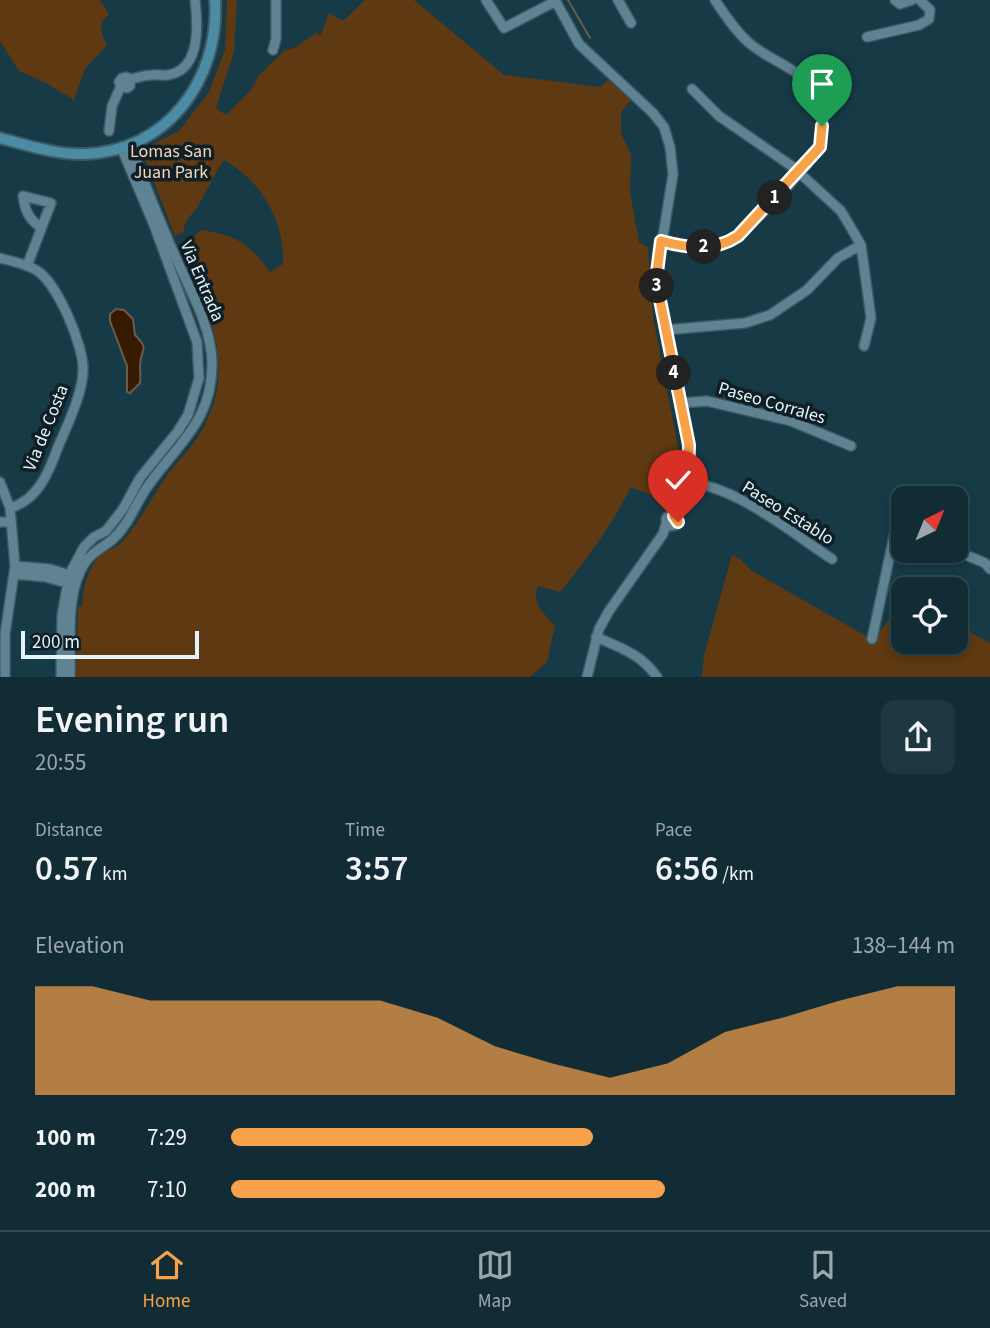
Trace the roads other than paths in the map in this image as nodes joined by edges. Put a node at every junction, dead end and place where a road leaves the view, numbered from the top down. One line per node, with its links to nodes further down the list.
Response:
1 (195, 0): 16 (street)
2 (215, 0): 18 (main road)
3 (276, 0): 14 (street)
4 (486, 0): 5 (street)
5 (556, 0): 21 (street)
6 (618, 0): 12 (street)
7 (730, 0): 11 (street)
8 (895, 0): 9 (street)
9 (912, 0)
10 (920, 0): 13 (street)
11 (717, 4): 19 (street)
12 (631, 23)
13 (867, 37)
14 (273, 50)
15 (692, 89): 19 (street)
16 (109, 131)
17 (0, 138): 18 (main road)
18 (125, 146): 23 (street, Via Entrada)
19 (798, 172): 21 (street); 22 (street)
20 (40, 227): 25 (street)
21 (661, 241): 26 (street)
22 (861, 245): 26 (street); 27 (street)
23 (167, 247): 32 (street, Via Entrada); 33 (street, Via Entrada)
24 (0, 258): 25 (street, Via de Costa)
25 (27, 266): 34 (street, Via de Costa)
26 (665, 330): 28 (street)
27 (864, 346)
28 (681, 402): 29 (street, Paseo Corrales); 31 (street)
29 (851, 446)
30 (0, 482): 34 (street)
31 (688, 482): 41 (street, Paseo Establo); 46 (street)
32 (131, 493): 33 (street); 37 (street, Via Entrada)
33 (141, 499): 38 (street, Via Entrada)
34 (10, 508): 36 (street)
35 (0, 522): 36 (street)
36 (11, 522): 43 (street)
37 (94, 537): 38 (street); 44 (street, Via Entrada)
38 (101, 546): 44 (street, Via Entrada)
39 (891, 550): 47 (street)
40 (968, 556): 42 (street)
41 (832, 559)
42 (990, 569)
43 (15, 570): 44 (street); 45 (street)
44 (73, 581): 49 (street, Via Entrada); 50 (street, Via Entrada)
45 (3, 635): 48 (street)
46 (596, 637): 51 (street); 52 (street)
47 (872, 639)
48 (5, 677)
49 (61, 677)
50 (71, 677)
51 (587, 677)
52 (657, 677)

